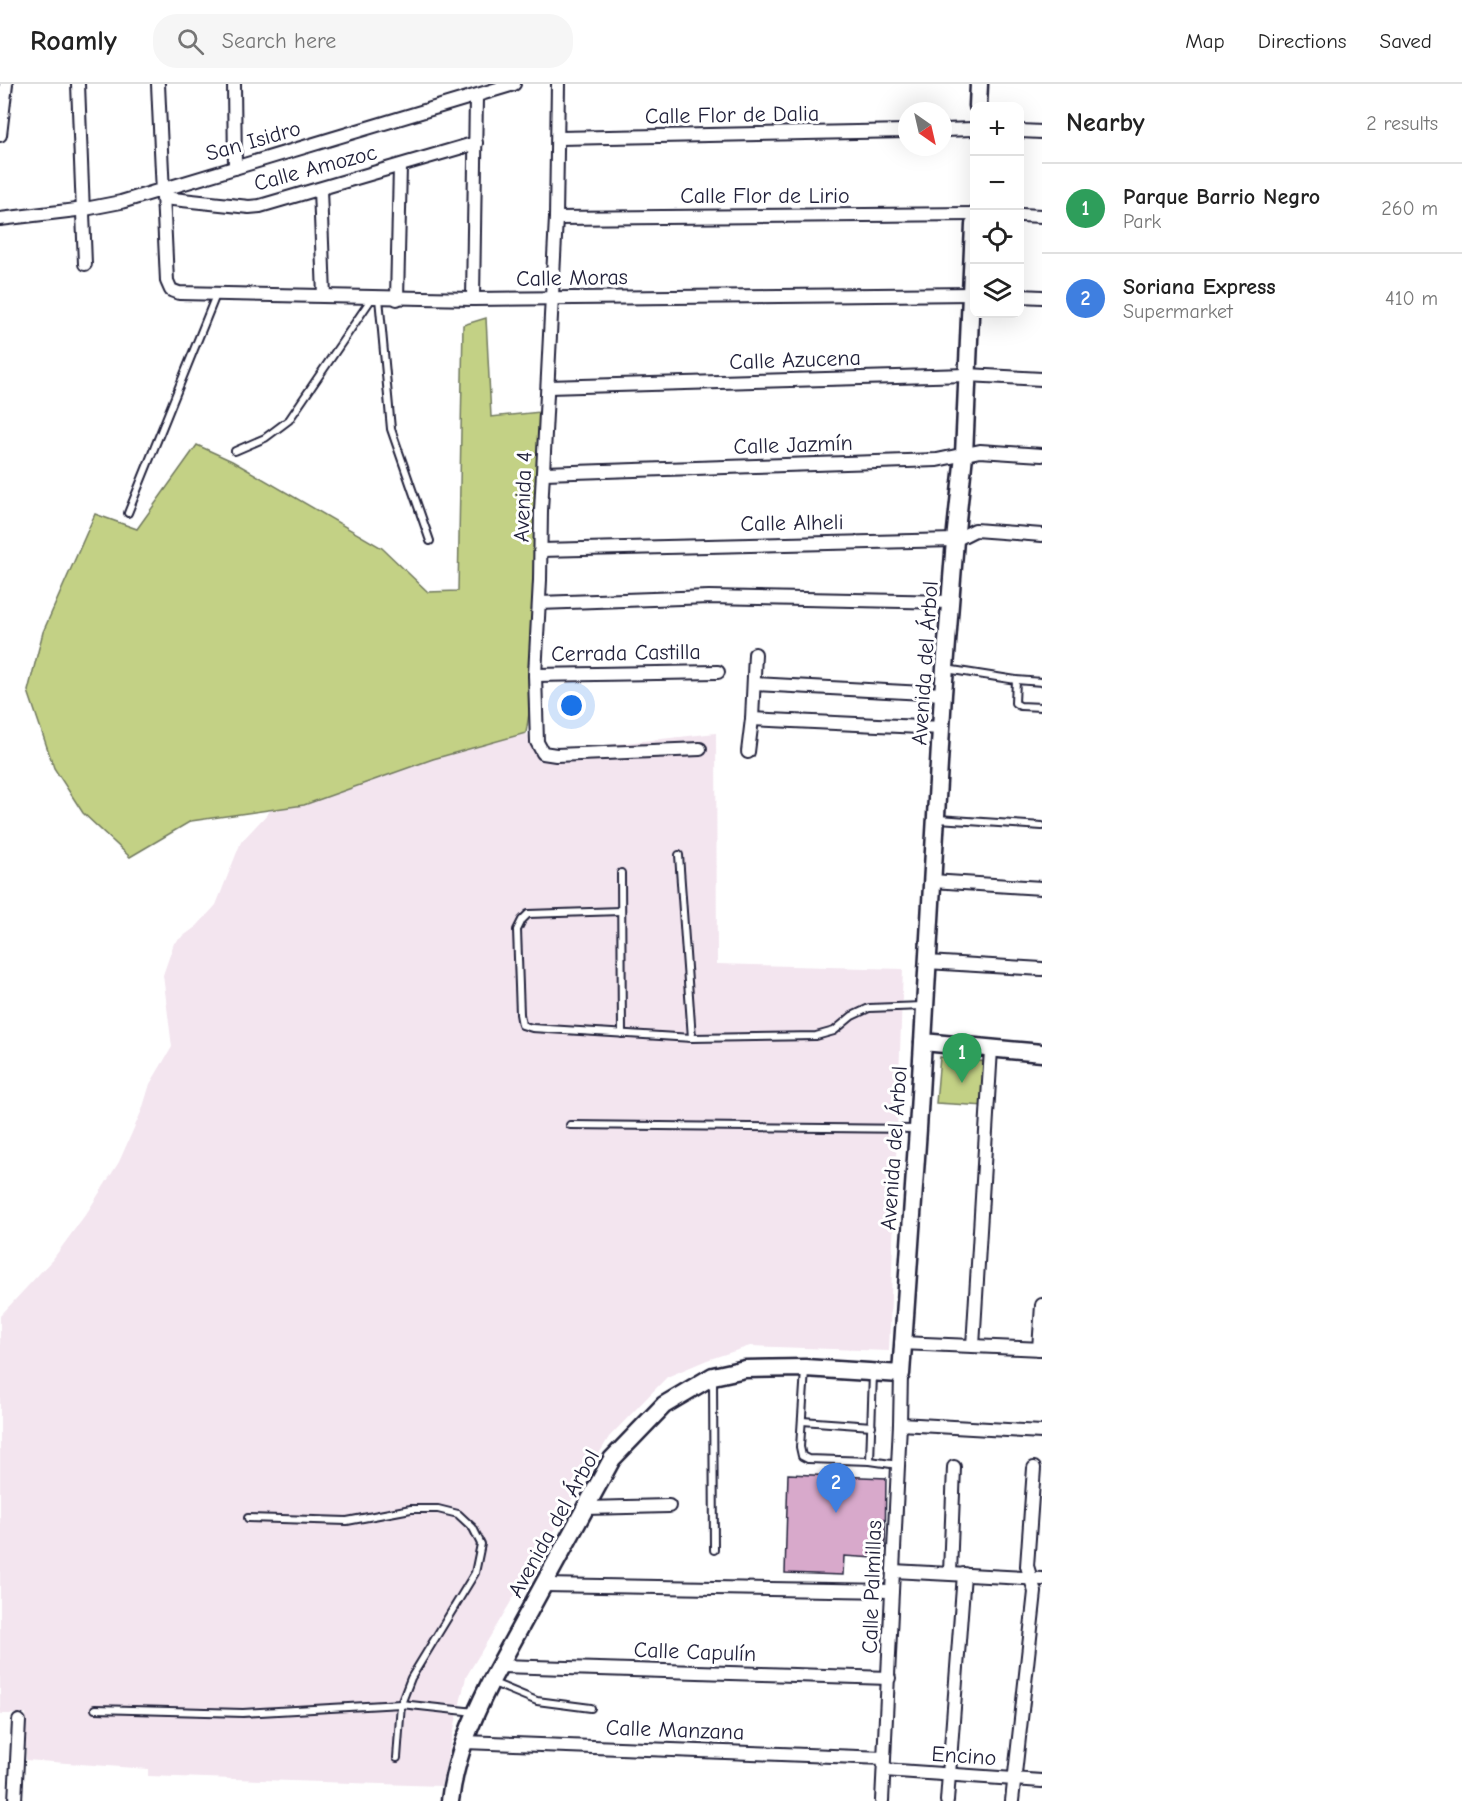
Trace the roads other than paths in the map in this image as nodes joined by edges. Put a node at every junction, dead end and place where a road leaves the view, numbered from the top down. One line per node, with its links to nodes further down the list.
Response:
1 (6, 84): 15 (street)
2 (78, 84): 22 (street)
3 (158, 84): 21 (street)
4 (234, 84): 19 (street)
5 (558, 84): 16 (street, Avenida 4)
6 (979, 84): 9 (street)
7 (506, 85): 8 (street, San Isidro)
8 (476, 96): 17 (street); 19 (street, San Isidro)
9 (978, 102)
10 (970, 129): 11 (street)
11 (952, 130)
12 (898, 131): 16 (street, Calle Flor de Dalia)
13 (1024, 131): 14 (street)
14 (1042, 132)
15 (0, 135)
16 (558, 138): 26 (street, Avenida 4)
17 (476, 143): 18 (street, Calle Amozoc); 37 (street)
18 (400, 166): 20 (street, Calle Amozoc); 35 (street)
19 (235, 168): 21 (street, San Isidro)
20 (320, 189): 21 (street, Calle Amozoc); 31 (street)
21 (163, 194): 22 (street, San Isidro); 30 (street, Calle Moras)
22 (84, 209): 27 (street, San Isidro); 28 (street)
23 (970, 214): 26 (street, Calle Flor de Lirio)
24 (1024, 216): 25 (street)
25 (1042, 216)
26 (556, 218): 36 (street, Avenida 4)
27 (0, 219)
28 (86, 264)
29 (970, 294): 36 (street, Calle Moras)
30 (216, 295): 31 (street, Calle Moras); 46 (lane)
31 (324, 296): 34 (street, Calle Moras)
32 (1024, 296): 33 (street)
33 (1042, 297)
34 (376, 298): 35 (street, Calle Moras); 42 (lane); 49 (lane)
35 (397, 298): 37 (street, Calle Moras)
36 (551, 298): 37 (street, Calle Moras); 41 (street, Avenida 4)
37 (473, 299)
38 (971, 318): 39 (street, Avenida del Árbol)
39 (967, 375): 40 (street, Calle Azucena); 41 (street, Calle Azucena); 43 (street, Avenida del Árbol)
40 (1042, 378)
41 (548, 387): 45 (street, Avenida 4)
42 (235, 451)
43 (964, 455): 44 (street, Calle Jazmín); 45 (street, Calle Jazmín); 48 (street, Avenida del Árbol)
44 (1042, 455)
45 (544, 473): 50 (street, Avenida 4)
46 (128, 513)
47 (1042, 535): 48 (street, Calle Alheli)
48 (955, 540): 50 (street, Calle Alheli); 51 (street, Avenida del Árbol)
49 (430, 541)
50 (541, 550): 52 (street, Avenida 4)
51 (951, 602): 52 (street); 54 (street, Avenida del Árbol)
52 (539, 603): 56 (street, Avenida 4)
53 (754, 654): 59 (street)
54 (946, 668): 57 (lane); 60 (street, Avenida del Árbol)
55 (717, 672): 56 (street, Cerrada Castilla)
56 (535, 675): 64 (street, Avenida 4)
57 (1016, 680): 58 (lane); 61 (lane)
58 (1042, 682)
59 (754, 684): 60 (street); 62 (street)
60 (944, 694): 63 (street, Avenida del Árbol)
61 (1042, 707)
62 (752, 719): 63 (street); 65 (street)
63 (942, 728): 66 (street, Avenida del Árbol)
64 (700, 749)
65 (748, 752)
66 (937, 819): 67 (lane); 70 (street, Avenida del Árbol)
67 (1042, 826)
68 (678, 855): 77 (lane)
69 (621, 873): 72 (lane)
70 (932, 881): 71 (street); 73 (street, Avenida del Árbol)
71 (1042, 888)
72 (621, 911): 76 (lane); 76 (lane)
73 (927, 962): 74 (street); 75 (street, Avenida del Árbol)
74 (1042, 969)
75 (925, 1006): 77 (lane); 78 (street, Avenida del Árbol)
76 (622, 1034): 77 (lane)
77 (692, 1038)
78 (923, 1042): 79 (street); 82 (street, Avenida del Árbol)
79 (991, 1049): 80 (street); 85 (street)
80 (1042, 1053)
81 (570, 1125): 82 (lane)
82 (918, 1129): 84 (street, Avenida del Árbol)
83 (1042, 1305): 86 (street)
84 (901, 1343): 85 (street); 89 (street, Avenida del Árbol)
85 (973, 1346): 86 (street)
86 (1041, 1349)
87 (805, 1368): 88 (street, Avenida del Árbol); 90 (street, Avenida del Árbol); 91 (lane)
88 (873, 1373): 89 (street, Avenida del Árbol); 93 (lane)
89 (900, 1374): 92 (street, Calle Palmillas)
90 (713, 1376): 100 (street, Avenida del Árbol); 102 (lane)
91 (802, 1421): 93 (lane); 95 (lane)
92 (900, 1424): 94 (street); 96 (street, Calle Palmillas)
93 (872, 1426): 95 (lane)
94 (1042, 1432)
95 (870, 1461): 96 (lane)
96 (898, 1465): 103 (street, Calle Palmillas)
97 (954, 1467): 104 (street)
98 (1034, 1468): 106 (street)
99 (669, 1506): 100 (street)
100 (585, 1508): 107 (street, Avenida del Árbol)
101 (248, 1518): 112 (lane)
102 (714, 1550)
103 (893, 1571): 104 (street); 108 (street, Calle Palmillas)
104 (950, 1573): 105 (street)
105 (964, 1574): 106 (street); 120 (street)
106 (1037, 1578): 121 (street)
107 (544, 1585): 108 (street); 109 (street, Avenida del Árbol)
108 (892, 1591): 110 (street, Calle Palmillas)
109 (500, 1666): 110 (street, Calle Capulín); 111 (street, Avenida del Árbol)
110 (888, 1678): 119 (street, Calle Palmillas)
111 (491, 1681): 113 (lane); 115 (street, Avenida del Árbol)
112 (400, 1704): 114 (lane); 115 (lane); 118 (lane)
113 (591, 1708)
114 (95, 1709)
115 (475, 1712): 117 (street, Avenida del Árbol)
116 (19, 1721): 123 (street)
117 (464, 1742): 119 (street, Calle Manzana); 124 (street, Avenida del Árbol)
118 (397, 1758)
119 (884, 1764): 120 (street, Encino); 125 (street, Calle Palmillas)
120 (949, 1774): 121 (street, Encino); 126 (street)
121 (1014, 1779): 122 (street, Encino); 127 (street)
122 (1042, 1781)
123 (15, 1801)
124 (450, 1801)
125 (882, 1801)
126 (947, 1801)
127 (1012, 1801)

